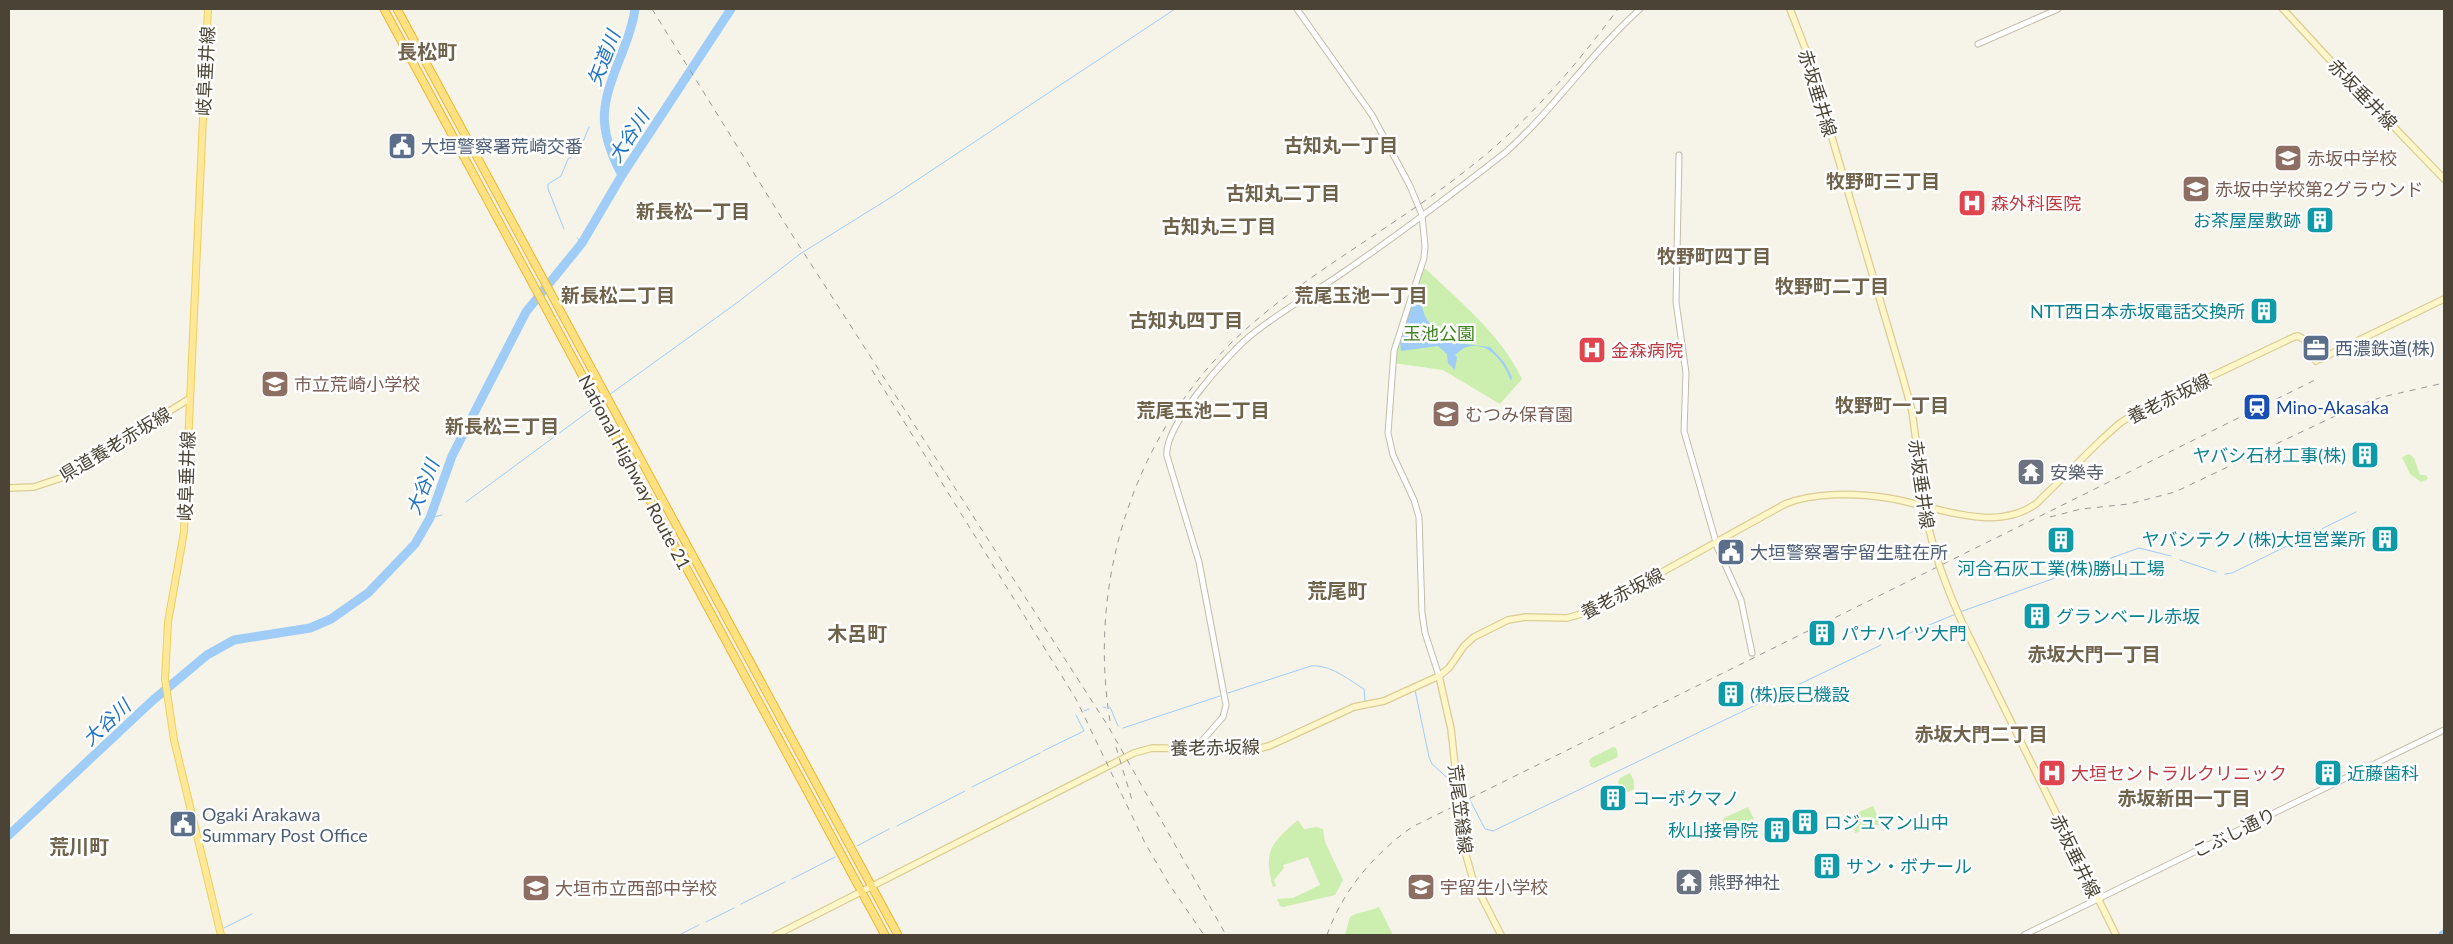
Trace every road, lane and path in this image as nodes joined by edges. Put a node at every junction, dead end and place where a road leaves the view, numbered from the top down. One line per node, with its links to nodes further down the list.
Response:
1 (208, 9): 14 (main road, 岐阜垂井線)
2 (384, 9): 22 (highway, National Highway Route 21)
3 (397, 9): 21 (highway, National Highway Route 21)
4 (1296, 9): 12 (street)
5 (1640, 9): 12 (street)
6 (1790, 9): 23 (main road, 赤坂垂井線, bridge)
7 (2058, 9): 9 (street)
8 (2283, 9): 11 (main road, 赤坂垂井線)
9 (1978, 44)
10 (1679, 155): 16 (street)
11 (2444, 179)
12 (1422, 215): 18 (street); 20 (street)
13 (2444, 298): 16 (main road, 養老赤坂線)
14 (189, 399): 15 (main road, 県道養老赤坂線); 24 (main road, 岐阜垂井線)
15 (9, 488)
16 (1716, 542): 17 (street); 18 (main road, 養老赤坂線)
17 (1752, 653)
18 (1439, 676): 20 (main road, 養老赤坂線); 28 (main road, 荒尾笠縫線)
19 (2444, 730): 23 (street, こぶし通り)
20 (1195, 748): 21 (main road, 養老赤坂線)
21 (872, 887): 22 (main road, 養老赤坂線); 27 (highway, National Highway Route 21)
22 (862, 892): 25 (main road, 養老赤坂線); 26 (highway, National Highway Route 21)
23 (2098, 900): 29 (street, こぶし通り); 30 (main road, 赤坂垂井線)
24 (221, 935)
25 (776, 935)
26 (885, 935)
27 (898, 935)
28 (1501, 935)
29 (2024, 935)
30 (2116, 935)

